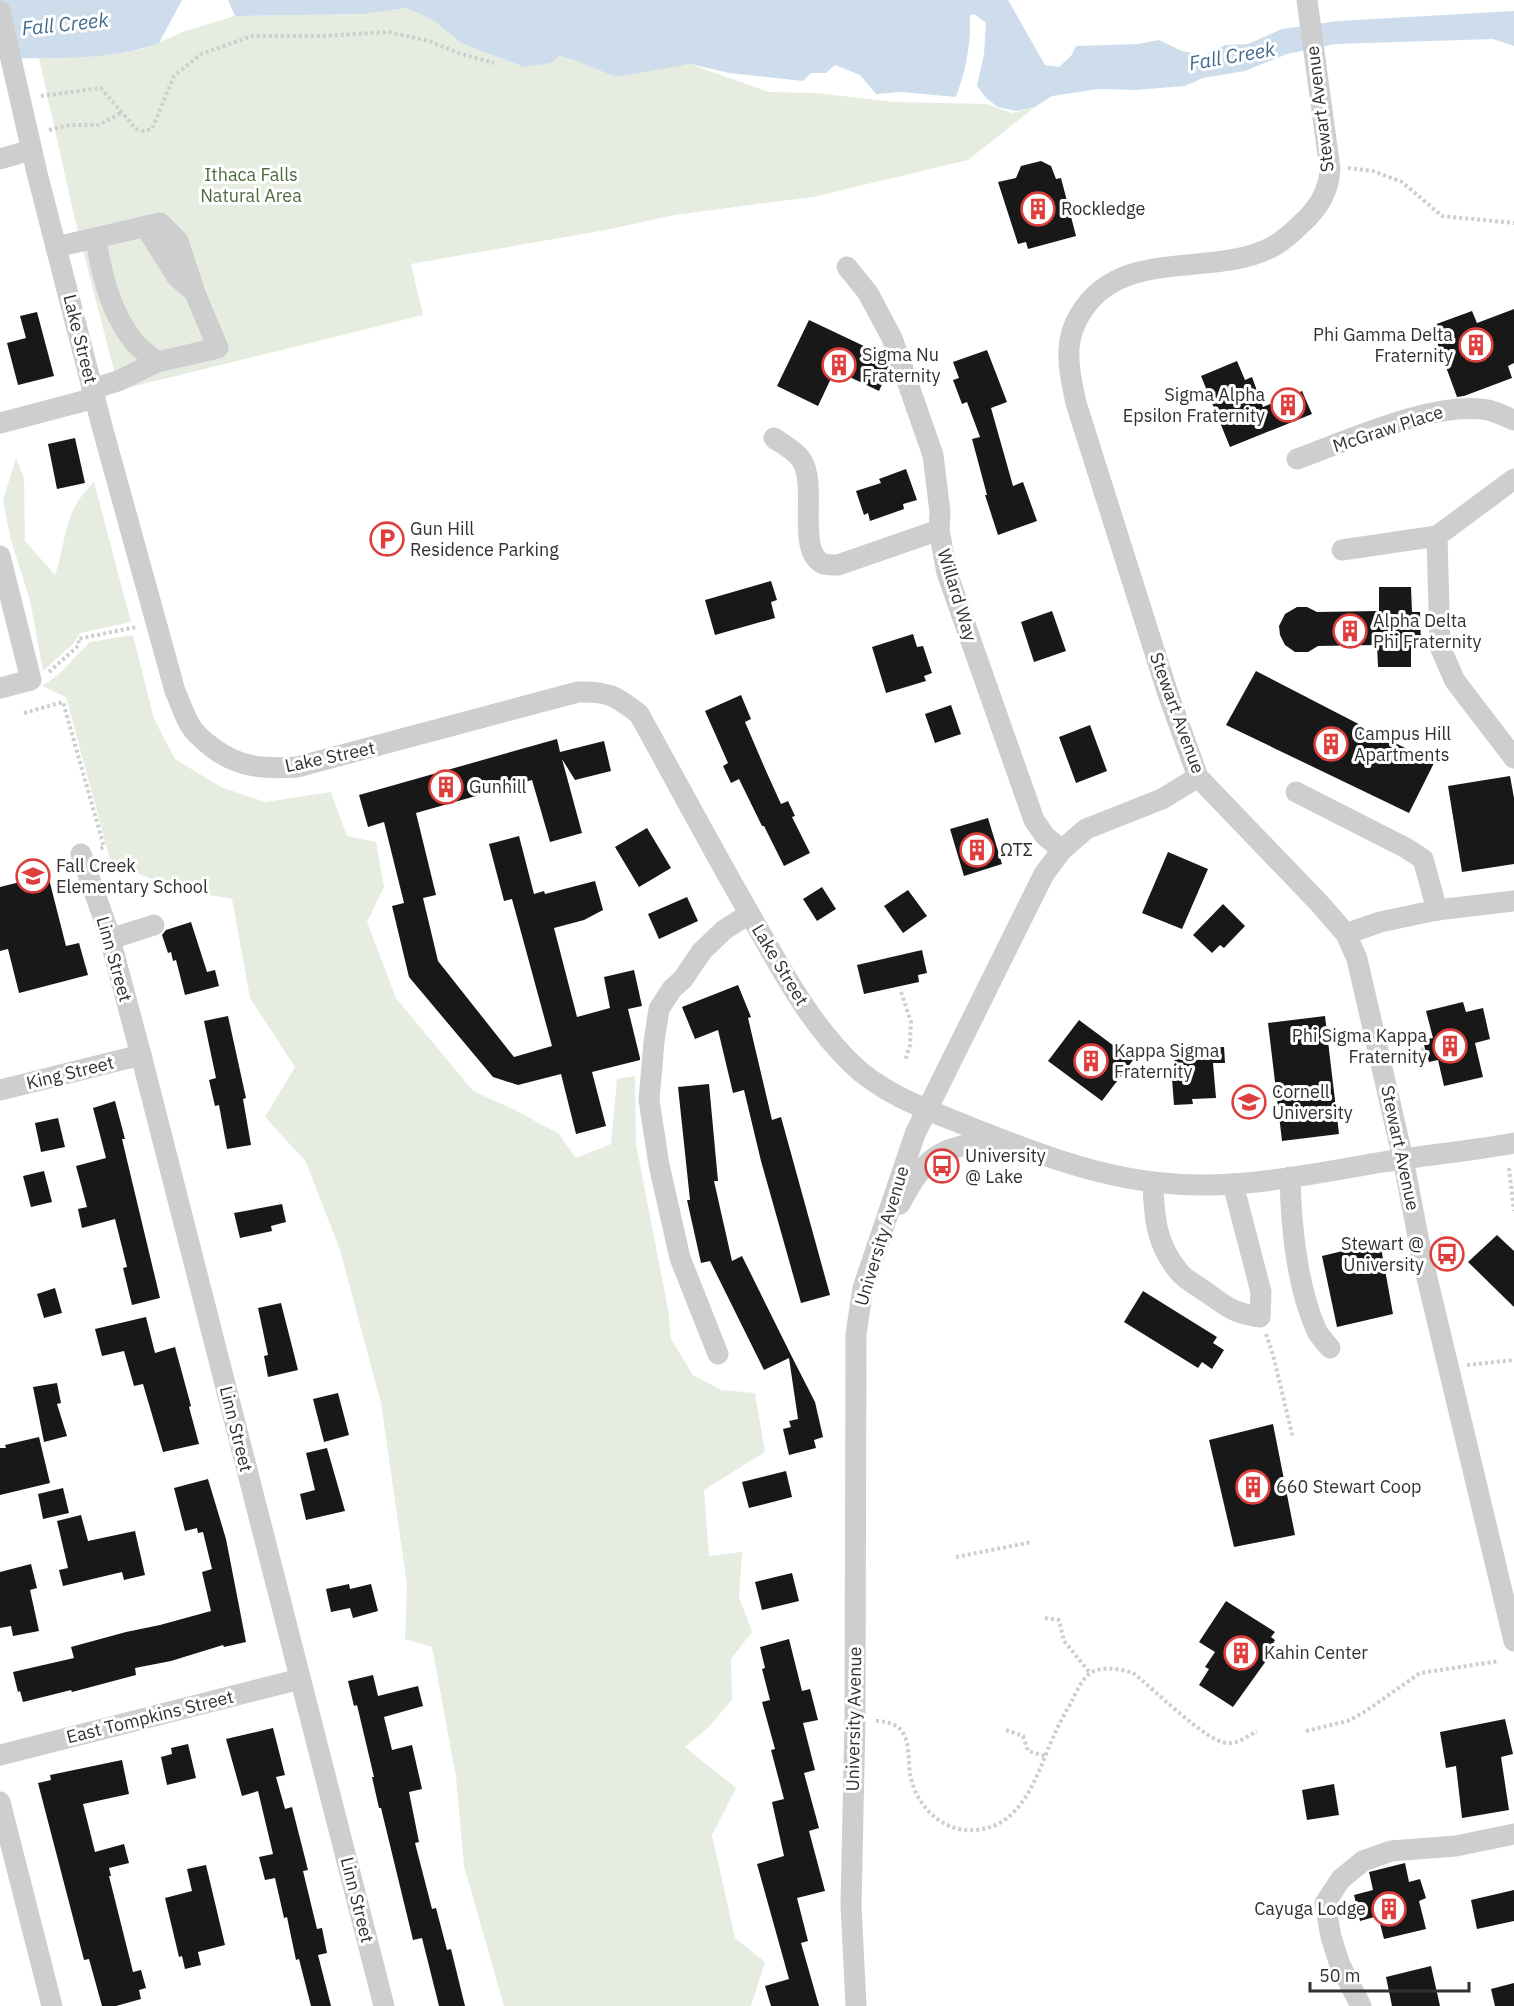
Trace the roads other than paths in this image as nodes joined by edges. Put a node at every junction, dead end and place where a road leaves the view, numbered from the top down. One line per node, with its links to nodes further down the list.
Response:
1 (1307, 0): 21 (street, Stewart Avenue)
2 (0, 11): 3 (street, Lake Street)
3 (31, 150): 4 (street); 6 (street, Lake Street)
4 (0, 159)
5 (96, 238): 6 (street); 8 (street); 8 (street)
6 (56, 247): 9 (street, Lake Street)
7 (847, 267): 15 (street, Willard Way)
8 (157, 362): 9 (street)
9 (94, 394): 11 (street); 27 (street, Lake Street)
10 (1514, 420): 13 (street, McGraw Place)
11 (0, 423)
12 (774, 438): 15 (street)
13 (1298, 459)
14 (1514, 479): 16 (street)
15 (939, 530): 23 (street, Willard Way)
16 (1437, 536): 17 (street); 20 (street)
17 (1342, 550)
18 (0, 556): 19 (street)
19 (0, 688)
20 (1514, 758)
21 (1198, 777): 23 (street); 29 (street, Stewart Avenue)
22 (1296, 792): 26 (street)
23 (1062, 850): 33 (street)
24 (81, 854): 30 (street, Linn Street)
25 (1514, 901): 26 (street)
26 (1437, 910): 29 (street)
27 (749, 914): 33 (street, Lake Street); 42 (street)
28 (154, 925): 30 (street)
29 (1346, 934): 36 (street, Stewart Avenue)
30 (110, 939): 31 (street, Linn Street)
31 (141, 1055): 32 (street, King Street); 44 (street, Linn Street)
32 (0, 1090)
33 (928, 1109): 34 (street); 40 (street, University Avenue)
34 (1000, 1139): 38 (street); 40 (street)
35 (1514, 1143): 36 (street)
36 (1403, 1159): 37 (street); 43 (street, Stewart Avenue)
37 (1290, 1177): 39 (street); 41 (street)
38 (1153, 1182): 39 (street); 39 (street)
39 (1233, 1184)
40 (877, 1247): 50 (street, University Avenue)
41 (1330, 1348)
42 (717, 1354)
43 (1514, 1641)
44 (300, 1680): 45 (street, East Tompkins Street); 49 (street, Linn Street)
45 (0, 1755)
46 (0, 1802): 48 (street)
47 (1514, 1834): 51 (street)
48 (52, 2006)
49 (384, 2006)
50 (856, 2006)
51 (1361, 2006)

